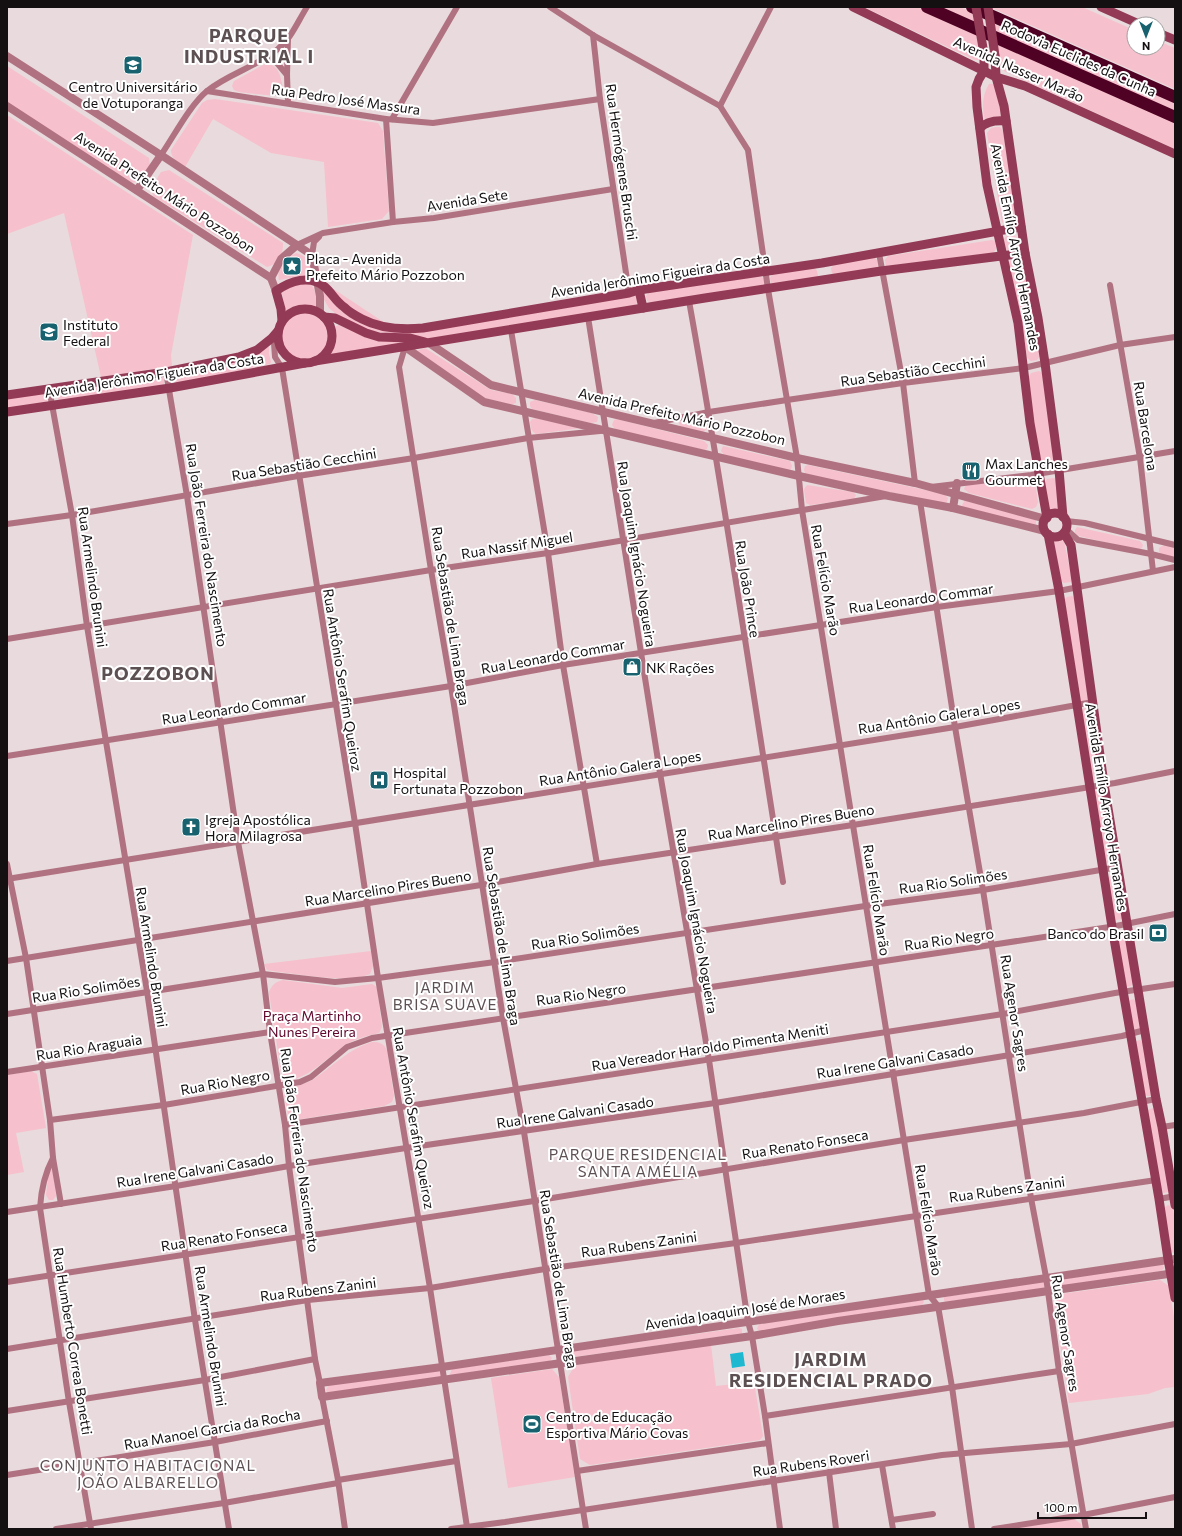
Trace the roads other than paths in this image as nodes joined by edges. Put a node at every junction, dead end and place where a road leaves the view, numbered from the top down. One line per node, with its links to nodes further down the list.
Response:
1 (307, 7): 13 (street)
2 (457, 7): 26 (street)
3 (550, 7): 12 (street)
4 (770, 7): 24 (street)
5 (853, 7): 16 (main road, Avenida Nasser Marão)
6 (927, 7): 25 (highway, Rodovia Euclides da Cunha)
7 (972, 7): 20 (highway, Rodovia Euclides da Cunha)
8 (976, 7): 16 (main road, Avenida Emílio Arroyo Hernandes, bridge)
9 (988, 7): 18 (main road, Avenida Emílio Arroyo Hernandes, bridge)
10 (1101, 7): 11 (main road)
11 (1126, 18)
12 (593, 35): 21 (street, Rua Hermógenes Bruschi); 24 (street)
13 (288, 38): 15 (street); 17 (street)
14 (7, 56): 30 (street, Avenida Prefeito Mário Pozzobon)
15 (268, 56): 17 (street); 19 (street)
16 (984, 71): 18 (main road, Avenida Nasser Marão); 28 (main road, Avenida Emílio Arroyo Hernandes)
17 (286, 76): 22 (street)
18 (996, 77): 27 (main road, Avenida Emílio Arroyo Hernandes); 29 (main road, Avenida Nasser Marão)
19 (207, 91): 22 (street, Rua Pedro José Massura); 30 (street)
20 (1175, 97)
21 (600, 99): 26 (street, Rua Pedro José Massura); 31 (street, Rua Hermógenes Bruschi)
22 (288, 103): 26 (street, Rua Pedro José Massura)
23 (7, 106): 32 (street, Avenida Prefeito Mário Pozzobon)
24 (720, 106): 43 (street, Rua Felício Marão)
25 (1175, 117)
26 (389, 119): 33 (street)
27 (1006, 121): 28 (main road); 34 (main road, Avenida Emílio Arroyo Hernandes)
28 (980, 128): 35 (main road, Avenida Emílio Arroyo Hernandes)
29 (1175, 154)
30 (161, 155): 32 (street); 37 (street, Avenida Prefeito Mário Pozzobon)
31 (613, 189): 33 (street, Avenida Sete); 50 (street, Rua Hermógenes Bruschi)
32 (137, 190): 44 (street, Avenida Prefeito Mário Pozzobon)
33 (393, 222): 36 (street, Avenida Sete)
34 (1020, 227): 35 (main road, Avenida Jerônimo Figueira da Costa); 38 (main road, Avenida Emílio Arroyo Hernandes)
35 (997, 232): 39 (main road, Avenida Jerônimo Figueira da Costa); 41 (main road, Avenida Emílio Arroyo Hernandes)
36 (323, 233): 37 (street, Avenida Sete); 40 (street)
37 (297, 245): 40 (street, Avenida Prefeito Mário Pozzobon); 44 (street)
38 (1025, 253): 41 (main road); 64 (main road, Avenida Emílio Arroyo Hernandes)
39 (878, 254): 42 (street); 43 (main road, Avenida Jerônimo Figueira da Costa)
40 (312, 255): 45 (street)
41 (1002, 255): 42 (main road); 66 (main road, Avenida Emílio Arroyo Hernandes)
42 (882, 271): 47 (main road); 68 (street)
43 (766, 272): 47 (street, Rua Felício Marão); 48 (main road, Avenida Jerônimo Figueira da Costa)
44 (270, 278): 49 (street)
45 (318, 283): 49 (main road); 50 (main road, Avenida Jerônimo Figueira da Costa); 53 (street)
46 (1110, 285): 60 (street, Rua Barcelona)
47 (768, 289): 51 (main road); 73 (street, Rua Felício Marão)
48 (640, 290): 50 (main road, Avenida Jerônimo Figueira da Costa); 52 (main road)
49 (276, 291): 55 (main road)
50 (629, 293)
51 (688, 301): 52 (main road); 78 (street, Rua João Prince)
52 (643, 308): 54 (main road)
53 (322, 316): 55 (main road); 59 (main road, Avenida Prefeito Mário Pozzobon); 62 (main road)
54 (588, 317): 56 (main road); 75 (street, Rua Joaquim Ignácio Nogueira)
55 (282, 321): 57 (main road)
56 (511, 330): 59 (main road); 71 (street)
57 (278, 334): 63 (main road); 65 (street, Rua Antônio Serafim Queiroz); 67 (main road, Avenida Jerônimo Figueira da Costa)
58 (1175, 337): 60 (street, Rua Sebastião Cecchini)
59 (429, 343): 61 (main road); 71 (street, Avenida Prefeito Mário Pozzobon)
60 (1120, 345): 64 (street, Rua Sebastião Cecchini); 87 (street, Rua Barcelona)
61 (404, 347): 62 (main road); 77 (street); 85 (street, Rua Sebastião de Lima Braga)
62 (315, 361): 63 (main road)
63 (305, 363): 65 (main road, Avenida Jerônimo Figueira da Costa)
64 (1045, 363): 66 (street, Rua Sebastião Cecchini); 88 (main road, Avenida Emílio Arroyo Hernandes)
65 (282, 368): 70 (main road, Avenida Jerônimo Figueira da Costa); 90 (street, Rua Antônio Serafim Queiroz)
66 (1024, 368): 68 (street, Rua Sebastião Cecchini); 89 (main road, Avenida Emílio Arroyo Hernandes)
67 (166, 372): 69 (main road, Avenida Jerônimo Figueira da Costa); 70 (street, Rua João Ferreira do Nascimento)
68 (903, 383): 73 (street, Rua Sebastião Cecchini); 92 (street)
69 (49, 388): 72 (main road, Avenida Jerônimo Figueira da Costa); 74 (street, Rua Armelindo Brunini)
70 (170, 388): 74 (main road, Avenida Jerônimo Figueira da Costa); 96 (street, Rua João Ferreira do Nascimento)
71 (521, 393): 75 (street, Avenida Prefeito Mário Pozzobon); 77 (street)
72 (7, 395)
73 (786, 400): 78 (street, Rua Sebastião Cecchini); 86 (street, Rua Felício Marão)
74 (53, 405): 76 (main road, Avenida Jerônimo Figueira da Costa); 101 (street, Rua Armelindo Brunini)
75 (602, 411): 79 (street, Avenida Prefeito Mário Pozzobon); 80 (street, Rua Joaquim Ignácio Nogueira)
76 (7, 412)
77 (524, 412): 80 (street); 82 (street)
78 (709, 412): 79 (street, Rua Sebastião Cecchini); 81 (street, Rua João Prince)
79 (652, 424): 81 (street, Avenida Prefeito Mário Pozzobon)
80 (606, 430): 82 (street, Rua Sebastião Cecchini); 84 (street); 107 (street, Rua Joaquim Ignácio Nogueira)
81 (714, 437): 84 (street, Rua João Prince); 86 (street, Avenida Prefeito Mário Pozzobon)
82 (528, 438): 85 (street, Rua Sebastião Cecchini); 110 (street)
83 (1175, 451): 87 (street)
84 (716, 456): 91 (street); 103 (street, Rua João Prince)
85 (414, 458): 90 (street, Rua Sebastião Cecchini); 114 (street, Rua Sebastião de Lima Braga)
86 (797, 458): 91 (street, Rua Felício Marão); 92 (street, Avenida Prefeito Mário Pozzobon)
87 (1140, 458): 88 (street); 108 (street, Rua Barcelona)
88 (1059, 470): 89 (street); 105 (main road, Avenida Emílio Arroyo Hernandes)
89 (1039, 473): 93 (street); 102 (main road, Avenida Emílio Arroyo Hernandes)
90 (298, 476): 96 (street, Rua Sebastião Cecchini); 117 (street, Rua Antônio Serafim Queiroz)
91 (799, 476): 97 (street); 100 (street, Rua Felício Marão)
92 (914, 483): 94 (street, Avenida Prefeito Mário Pozzobon)
93 (957, 483): 94 (street); 95 (street)
94 (929, 487): 95 (street, Avenida Prefeito Mário Pozzobon)
95 (956, 494): 99 (street); 102 (street, Avenida Prefeito Mário Pozzobon)
96 (187, 496): 101 (street, Rua Sebastião Cecchini); 119 (street, Rua João Ferreira do Nascimento)
97 (889, 496): 98 (street); 100 (street, Rua Nassif Miguel)
98 (920, 501): 99 (street); 120 (street, Rua Agenor Sagres)
99 (953, 508): 106 (street)
100 (802, 510): 103 (street, Rua Nassif Miguel); 121 (street, Rua Felício Marão)
101 (72, 515): 104 (street, Rua Sebastião Cecchini); 122 (street, Rua Armelindo Brunini)
102 (1046, 518): 105 (main road); 106 (main road, Avenida Emílio Arroyo Hernandes)
103 (726, 522): 107 (street, Rua Nassif Miguel); 123 (street, Rua João Prince)
104 (7, 524)
105 (1065, 525): 106 (main road); 108 (street); 111 (street); 116 (main road, Avenida Emílio Arroyo Hernandes)
106 (1046, 533): 118 (main road, Avenida Emílio Arroyo Hernandes)
107 (623, 539): 110 (street, Rua Nassif Miguel); 125 (street, Rua Joaquim Ignácio Nogueira)
108 (1149, 539): 109 (street); 111 (street, Rua Barcelona)
109 (1175, 545)
110 (548, 553): 114 (street, Rua Nassif Miguel); 126 (street)
111 (1151, 554): 112 (street); 115 (street, Rua Barcelona)
112 (1175, 560)
113 (1175, 567): 115 (street, Rua Leonardo Commar)
114 (431, 570): 117 (street, Rua Nassif Miguel); 127 (street, Rua Sebastião de Lima Braga)
115 (1153, 571): 116 (street, Rua Leonardo Commar)
116 (1076, 587): 118 (street, Rua Leonardo Commar); 128 (main road, Avenida Emílio Arroyo Hernandes)
117 (316, 589): 119 (street, Rua Nassif Miguel); 129 (street, Rua Antônio Serafim Queiroz)
118 (1059, 591): 120 (street, Rua Leonardo Commar); 130 (main road, Avenida Emílio Arroyo Hernandes)
119 (203, 608): 122 (street, Rua Nassif Miguel); 131 (street, Rua João Ferreira do Nascimento)
120 (937, 608): 121 (street, Rua Leonardo Commar); 132 (street, Rua Agenor Sagres)
121 (821, 625): 123 (street, Rua Leonardo Commar); 134 (street, Rua Felício Marão)
122 (87, 626): 124 (street, Rua Nassif Miguel); 133 (street, Rua Armelindo Brunini)
123 (744, 637): 125 (street, Rua Leonardo Commar); 136 (street, Rua João Prince)
124 (7, 639)
125 (641, 653): 126 (street, Rua Leonardo Commar); 138 (street, Rua Joaquim Ignácio Nogueira)
126 (563, 664): 127 (street, Rua Leonardo Commar); 140 (street)
127 (451, 686): 129 (street, Rua Leonardo Commar); 142 (street, Rua Sebastião de Lima Braga)
128 (1093, 702): 130 (street, Rua Antônio Galera Lopes); 139 (main road, Avenida Emílio Arroyo Hernandes)
129 (335, 704): 131 (street, Rua Leonardo Commar); 144 (street, Rua Antônio Serafim Queiroz)
130 (1076, 705): 132 (street, Rua Antônio Galera Lopes); 141 (main road, Avenida Emílio Arroyo Hernandes)
131 (221, 722): 133 (street, Rua Leonardo Commar); 147 (street, Rua João Ferreira do Nascimento)
132 (955, 727): 134 (street, Rua Antônio Galera Lopes); 143 (street, Rua Agenor Sagres)
133 (106, 741): 135 (street, Rua Leonardo Commar); 149 (street, Rua Armelindo Brunini)
134 (841, 744): 136 (street, Rua Antônio Galera Lopes); 145 (street, Rua Felício Marão)
135 (7, 756)
136 (764, 758): 138 (street, Rua Antônio Galera Lopes); 146 (street, Rua João Prince)
137 (1175, 771): 139 (street, Rua Marcelino Pires Bueno)
138 (660, 773): 140 (street, Rua Antônio Galera Lopes); 148 (street, Rua Joaquim Ignácio Nogueira)
139 (1104, 784): 141 (street, Rua Marcelino Pires Bueno); 152 (main road, Avenida Emílio Arroyo Hernandes)
140 (584, 786): 142 (street, Rua Antônio Galera Lopes); 151 (street)
141 (1089, 786): 143 (street, Rua Marcelino Pires Bueno); 153 (main road, Avenida Emílio Arroyo Hernandes)
142 (469, 805): 144 (street, Rua Antônio Galera Lopes); 156 (street, Rua Sebastião de Lima Braga)
143 (969, 806): 145 (street, Rua Marcelino Pires Bueno); 157 (street, Rua Agenor Sagres)
144 (355, 823): 147 (street, Rua Antônio Galera Lopes); 158 (street, Rua Antônio Serafim Queiroz)
145 (853, 825): 146 (street, Rua Marcelino Pires Bueno); 159 (street, Rua Felício Marão)
146 (776, 836): 148 (street, Rua Marcelino Pires Bueno); 155 (street, Rua João Prince)
147 (238, 842): 149 (street, Rua Antônio Galera Lopes); 161 (street, Rua João Ferreira do Nascimento)
148 (673, 853): 151 (street, Rua Marcelino Pires Bueno); 164 (street, Rua Joaquim Ignácio Nogueira)
149 (125, 860): 154 (street, Rua Antônio Galera Lopes); 165 (street, Rua Armelindo Brunini)
150 (7, 864): 154 (street, Rua Humberto Correa Bonetti)
151 (597, 864): 156 (street, Rua Marcelino Pires Bueno)
152 (1118, 867): 153 (street, Rua Rio Solimões); 162 (main road, Avenida Emílio Arroyo Hernandes)
153 (1104, 869): 157 (street, Rua Rio Solimões); 163 (main road, Avenida Emílio Arroyo Hernandes)
154 (8, 878): 167 (street, Rua Humberto Correa Bonetti)
155 (784, 882)
156 (481, 885): 158 (street, Rua Marcelino Pires Bueno); 169 (street, Rua Sebastião de Lima Braga)
157 (983, 890): 159 (street, Rua Rio Solimões); 166 (street, Rua Agenor Sagres)
158 (367, 903): 161 (street, Rua Marcelino Pires Bueno); 172 (street, Rua Antônio Serafim Queiroz)
159 (865, 906): 164 (street, Rua Rio Solimões); 170 (street, Rua Felício Marão)
160 (1175, 914): 162 (street, Rua Rio Negro)
161 (253, 922): 165 (street, Rua Marcelino Pires Bueno); 171 (street, Rua João Ferreira do Nascimento)
162 (1128, 923): 163 (street, Rua Rio Negro); 175 (main road, Avenida Emílio Arroyo Hernandes)
163 (1112, 927): 166 (street, Rua Rio Negro); 177 (main road, Avenida Emílio Arroyo Hernandes)
164 (687, 933): 169 (street, Rua Rio Solimões); 174 (street, Rua Joaquim Ignácio Nogueira)
165 (138, 941): 167 (street, Rua Marcelino Pires Bueno); 176 (street, Rua Armelindo Brunini)
166 (991, 946): 170 (street, Rua Rio Negro); 180 (street, Rua Agenor Sagres)
167 (26, 958): 168 (street, Rua Marcelino Pires Bueno); 178 (street, Rua Humberto Correa Bonetti)
168 (7, 961)
169 (495, 962): 172 (street, Rua Rio Solimões); 181 (street, Rua Sebastião de Lima Braga)
170 (876, 962): 174 (street, Rua Rio Negro); 183 (street, Rua Felício Marão)
171 (262, 974): 172 (street, Rua Rio Solimões); 176 (street, Rua Rio Solimões); 184 (street, Rua João Ferreira do Nascimento)
172 (378, 978): 186 (street, Rua Antônio Serafim Queiroz)
173 (1175, 984): 175 (street, Rua Vereador Haroldo Pimenta Meniti)
174 (696, 990): 181 (street, Rua Rio Negro); 189 (street, Rua Joaquim Ignácio Nogueira)
175 (1138, 990): 177 (street, Rua Vereador Haroldo Pimenta Meniti); 182 (main road, Avenida Emílio Arroyo Hernandes)
176 (147, 991): 178 (street, Rua Rio Solimões); 187 (street, Rua Armelindo Brunini)
177 (1123, 993): 180 (street, Rua Vereador Haroldo Pimenta Meniti); 185 (main road, Avenida Emílio Arroyo Hernandes)
178 (33, 1009): 179 (street, Rua Rio Solimões); 190 (street, Rua Humberto Correa Bonetti)
179 (7, 1014)
180 (1003, 1014): 183 (street, Rua Vereador Haroldo Pimenta Meniti); 188 (street, Rua Agenor Sagres)
181 (503, 1018): 186 (street, Rua Rio Negro); 194 (street, Rua Sebastião de Lima Braga)
182 (1145, 1030): 185 (street, Rua Irene Galvani Casado); 195 (main road, Avenida Emílio Arroyo Hernandes)
183 (886, 1031): 189 (street, Rua Vereador Haroldo Pimenta Meniti); 192 (street, Rua Felício Marão)
184 (270, 1032): 187 (street, Rua Rio Araguaia); 193 (street, Rua João Ferreira do Nascimento)
185 (1130, 1033): 188 (street, Rua Irene Galvani Casado); 196 (main road, Avenida Emílio Arroyo Hernandes)
186 (388, 1035): 193 (street, Rua Rio Negro); 199 (street, Rua Antônio Serafim Queiroz)
187 (155, 1050): 190 (street, Rua Rio Araguaia); 198 (street, Rua Armelindo Brunini)
188 (1010, 1055): 192 (street, Rua Irene Galvani Casado); 201 (street, Rua Agenor Sagres)
189 (709, 1060): 194 (street, Rua Vereador Haroldo Pimenta Meniti); 197 (street, Rua Joaquim Ignácio Nogueira)
190 (42, 1067): 191 (street, Rua Rio Araguaia); 200 (street, Rua Humberto Correa Bonetti)
191 (7, 1072)
192 (893, 1073): 197 (street, Rua Irene Galvani Casado); 206 (street, Rua Felício Marão)
193 (278, 1085): 198 (street, Rua Rio Negro); 202 (street, Rua João Ferreira do Nascimento)
194 (515, 1090): 199 (street, Rua Vereador Haroldo Pimenta Meniti); 205 (street, Rua Sebastião de Lima Braga)
195 (1156, 1099): 196 (street, Rua Renato Fonseca); 204 (main road, Avenida Emílio Arroyo Hernandes)
196 (1142, 1101): 201 (street, Rua Renato Fonseca); 211 (main road, Avenida Emílio Arroyo Hernandes)
197 (715, 1103): 205 (street, Rua Irene Galvani Casado); 210 (street, Rua Joaquim Ignácio Nogueira)
198 (164, 1104): 200 (street, Rua Rio Negro); 212 (street, Rua Armelindo Brunini)
199 (399, 1107): 202 (street, Rua Vereador Haroldo Pimenta Meniti); 207 (street, Rua Antônio Serafim Queiroz)
200 (50, 1120): 208 (street, Rua Humberto Correa Bonetti)
201 (1020, 1123): 206 (street, Rua Renato Fonseca); 213 (street, Rua Agenor Sagres)
202 (286, 1125): 209 (street, Rua João Ferreira do Nascimento)
203 (1175, 1125): 204 (street)
204 (1162, 1127): 215 (main road, Avenida Emílio Arroyo Hernandes)
205 (524, 1132): 207 (street, Rua Irene Galvani Casado); 216 (street, Rua Sebastião de Lima Braga)
206 (904, 1140): 210 (street, Rua Renato Fonseca); 220 (street, Rua Felício Marão)
207 (406, 1148): 209 (street, Rua Irene Galvani Casado); 221 (street, Rua Antônio Serafim Queiroz)
208 (53, 1158): 217 (street, Rua Humberto Correa Bonetti); 218 (street, Rua Humberto Correa Bonetti)
209 (289, 1166): 212 (street, Rua Irene Galvani Casado); 222 (street, Rua João Ferreira do Nascimento)
210 (725, 1169): 216 (street, Rua Renato Fonseca); 223 (street, Rua Joaquim Ignácio Nogueira)
211 (1156, 1180): 213 (street, Rua Rubens Zanini); 214 (main road, Avenida Emílio Arroyo Hernandes)
212 (176, 1186): 217 (street, Rua Irene Galvani Casado); 224 (street, Rua Armelindo Brunini)
213 (1031, 1198): 220 (street, Rua Rubens Zanini); 229 (street, Rua Agenor Sagres)
214 (1159, 1199): 215 (street); 225 (main road, Avenida Emílio Arroyo Hernandes)
215 (1175, 1199)
216 (534, 1201): 221 (street, Rua Renato Fonseca); 226 (street, Rua Sebastião de Lima Braga)
217 (61, 1204): 218 (street, Rua Irene Galvani Casado)
218 (40, 1208): 219 (street, Rua Irene Galvani Casado); 228 (street, Rua Humberto Correa Bonetti)
219 (7, 1212)
220 (916, 1215): 223 (street, Rua Rubens Zanini); 233 (street, Rua Felício Marão)
221 (419, 1218): 222 (street, Rua Renato Fonseca); 231 (street, Rua Antônio Serafim Queiroz)
222 (299, 1236): 224 (street, Rua Renato Fonseca); 235 (street, Rua João Ferreira do Nascimento)
223 (736, 1243): 226 (street, Rua Rubens Zanini); 238 (street, Rua Joaquim Ignácio Nogueira)
224 (186, 1254): 228 (street, Rua Renato Fonseca); 237 (street, Rua Armelindo Brunini)
225 (1171, 1259): 227 (main road, Avenida Emílio Arroyo Hernandes); 229 (street, Avenida Joaquim José de Moraes)
226 (545, 1269): 231 (street, Rua Rubens Zanini); 242 (street, Rua Sebastião de Lima Braga)
227 (1173, 1274): 232 (street, Avenida Joaquim José de Moraes); 234 (main road, Avenida Emílio Arroyo Hernandes)
228 (51, 1275): 230 (street, Rua Renato Fonseca); 240 (street, Rua Humberto Correa Bonetti)
229 (1046, 1277): 232 (street, Rua Agenor Sagres); 233 (street, Avenida Joaquim José de Moraes)
230 (7, 1282)
231 (430, 1288): 235 (street, Rua Rubens Zanini); 245 (street, Rua Antônio Serafim Queiroz)
232 (1048, 1292): 236 (street, Avenida Joaquim José de Moraes); 246 (street, Rua Agenor Sagres)
233 (929, 1295): 236 (street, Rua Felício Marão); 238 (street, Avenida Joaquim José de Moraes)
234 (1175, 1298)
235 (308, 1300): 237 (street, Rua Rubens Zanini); 243 (street, Rua João Ferreira do Nascimento)
236 (938, 1306): 239 (street, Avenida Joaquim José de Moraes); 250 (street, Rua Felício Marão)
237 (195, 1320): 240 (street, Rua Rubens Zanini); 247 (street, Rua Armelindo Brunini)
238 (748, 1322): 239 (street, Rua Joaquim Ignácio Nogueira); 242 (street, Avenida Joaquim José de Moraes)
239 (752, 1336): 244 (street, Avenida Joaquim José de Moraes); 254 (street, Rua Joaquim Ignácio Nogueira)
240 (60, 1340): 241 (street, Rua Rubens Zanini); 252 (street, Rua Humberto Correa Bonetti)
241 (7, 1349)
242 (558, 1350): 244 (street, Rua Sebastião de Lima Braga); 245 (street, Avenida Joaquim José de Moraes)
243 (315, 1359): 247 (street); 249 (street, Rua João Ferreira do Nascimento)
244 (560, 1364): 248 (street, Avenida Joaquim José de Moraes); 264 (street, Rua Sebastião de Lima Braga)
245 (442, 1367): 248 (street, Rua Antônio Serafim Queiroz); 249 (street, Avenida Joaquim José de Moraes)
246 (1059, 1371): 250 (street); 259 (street, Rua Agenor Sagres)
247 (205, 1380): 252 (street); 257 (street, Rua Armelindo Brunini)
248 (444, 1380): 251 (street, Avenida Joaquim José de Moraes); 261 (street, Rua Antônio Serafim Queiroz)
249 (320, 1384): 251 (street, Rua João Ferreira do Nascimento)
250 (952, 1387): 254 (street); 260 (street, Rua Felício Marão)
251 (322, 1397): 255 (street, Rua João Ferreira do Nascimento)
252 (69, 1402): 253 (street); 262 (street, Rua Humberto Correa Bonetti)
253 (7, 1411)
254 (765, 1416): 258 (street, Rua Joaquim Ignácio Nogueira)
255 (327, 1421): 257 (street, Rua Manoel Garcia da Rocha); 268 (street, Rua João Ferreira do Nascimento)
256 (1175, 1424): 259 (street, Rua Rubens Roveri)
257 (215, 1442): 262 (street, Rua Manoel Garcia da Rocha); 270 (street, Rua Armelindo Brunini)
258 (768, 1442): 264 (street); 267 (street, Rua Joaquim Ignácio Nogueira)
259 (1072, 1444): 260 (street, Rua Rubens Roveri); 273 (street, Rua Agenor Sagres)
260 (960, 1453): 263 (street, Rua Rubens Roveri); 286 (street, Rua Felício Marão)
261 (456, 1461): 268 (street); 276 (street, Rua Antônio Serafim Queiroz)
262 (79, 1463): 266 (street, Rua Manoel Garcia da Rocha); 275 (street, Rua Humberto Correa Bonetti)
263 (882, 1465): 265 (street, Rua Rubens Roveri); 274 (street)
264 (577, 1471): 271 (street, Rua Sebastião de Lima Braga)
265 (829, 1472): 267 (street, Rua Rubens Roveri); 284 (street)
266 (7, 1475)
267 (774, 1480): 271 (street, Rua Rubens Roveri); 283 (street, Rua Joaquim Ignácio Nogueira)
268 (338, 1481): 270 (street); 280 (street, Rua João Ferreira do Nascimento)
269 (1175, 1497): 273 (street)
270 (224, 1503): 275 (street); 279 (street, Rua Armelindo Brunini)
271 (583, 1509): 277 (street, Rua Rubens Roveri); 282 (street, Rua Sebastião de Lima Braga)
272 (933, 1514): 274 (street)
273 (1083, 1515): 287 (street); 288 (street, Rua Agenor Sagres)
274 (892, 1520): 285 (street)
275 (91, 1526): 278 (street)
276 (467, 1526): 277 (street, Rua Rubens Roveri); 281 (street, Rua Rubens Roveri)
277 (506, 1526)
278 (56, 1529)
279 (229, 1529)
280 (345, 1529)
281 (452, 1529)
282 (586, 1529)
283 (780, 1529)
284 (836, 1529)
285 (893, 1529)
286 (972, 1529)
287 (994, 1529)
288 (1086, 1529)

